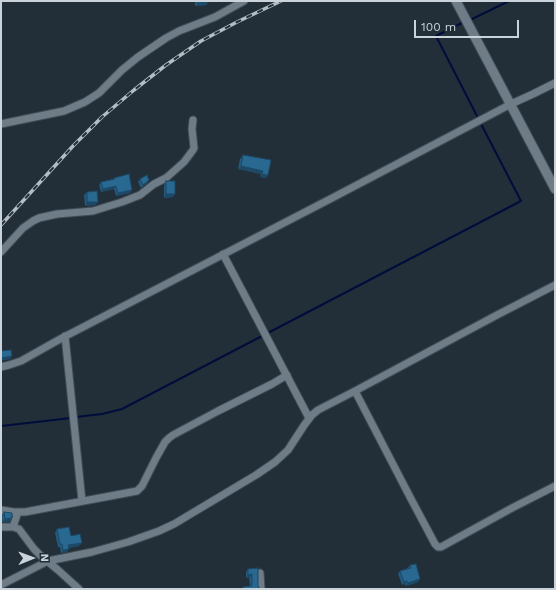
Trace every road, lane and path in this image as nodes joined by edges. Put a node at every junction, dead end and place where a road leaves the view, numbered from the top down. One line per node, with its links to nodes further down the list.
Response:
1 (244, 1): 6 (street)
2 (456, 1): 4 (street)
3 (555, 83): 4 (street)
4 (510, 104): 7 (street); 9 (street)
5 (193, 120): 8 (street)
6 (1, 124)
7 (555, 189)
8 (1, 252)
9 (223, 254): 11 (street); 13 (street)
10 (555, 285): 14 (street)
11 (65, 336): 12 (street); 17 (street)
12 (1, 366)
13 (286, 375): 15 (street); 17 (street)
14 (355, 392): 15 (street); 16 (street)
15 (309, 418): 22 (street)
16 (555, 486)
17 (82, 501): 19 (street)
18 (1, 510): 19 (street)
19 (18, 512): 20 (street)
20 (13, 526): 21 (street); 22 (street)
21 (1, 527)
22 (47, 562): 24 (street); 25 (street)
23 (260, 573): 26 (street)
24 (1, 585)
25 (79, 589)
26 (261, 589)

